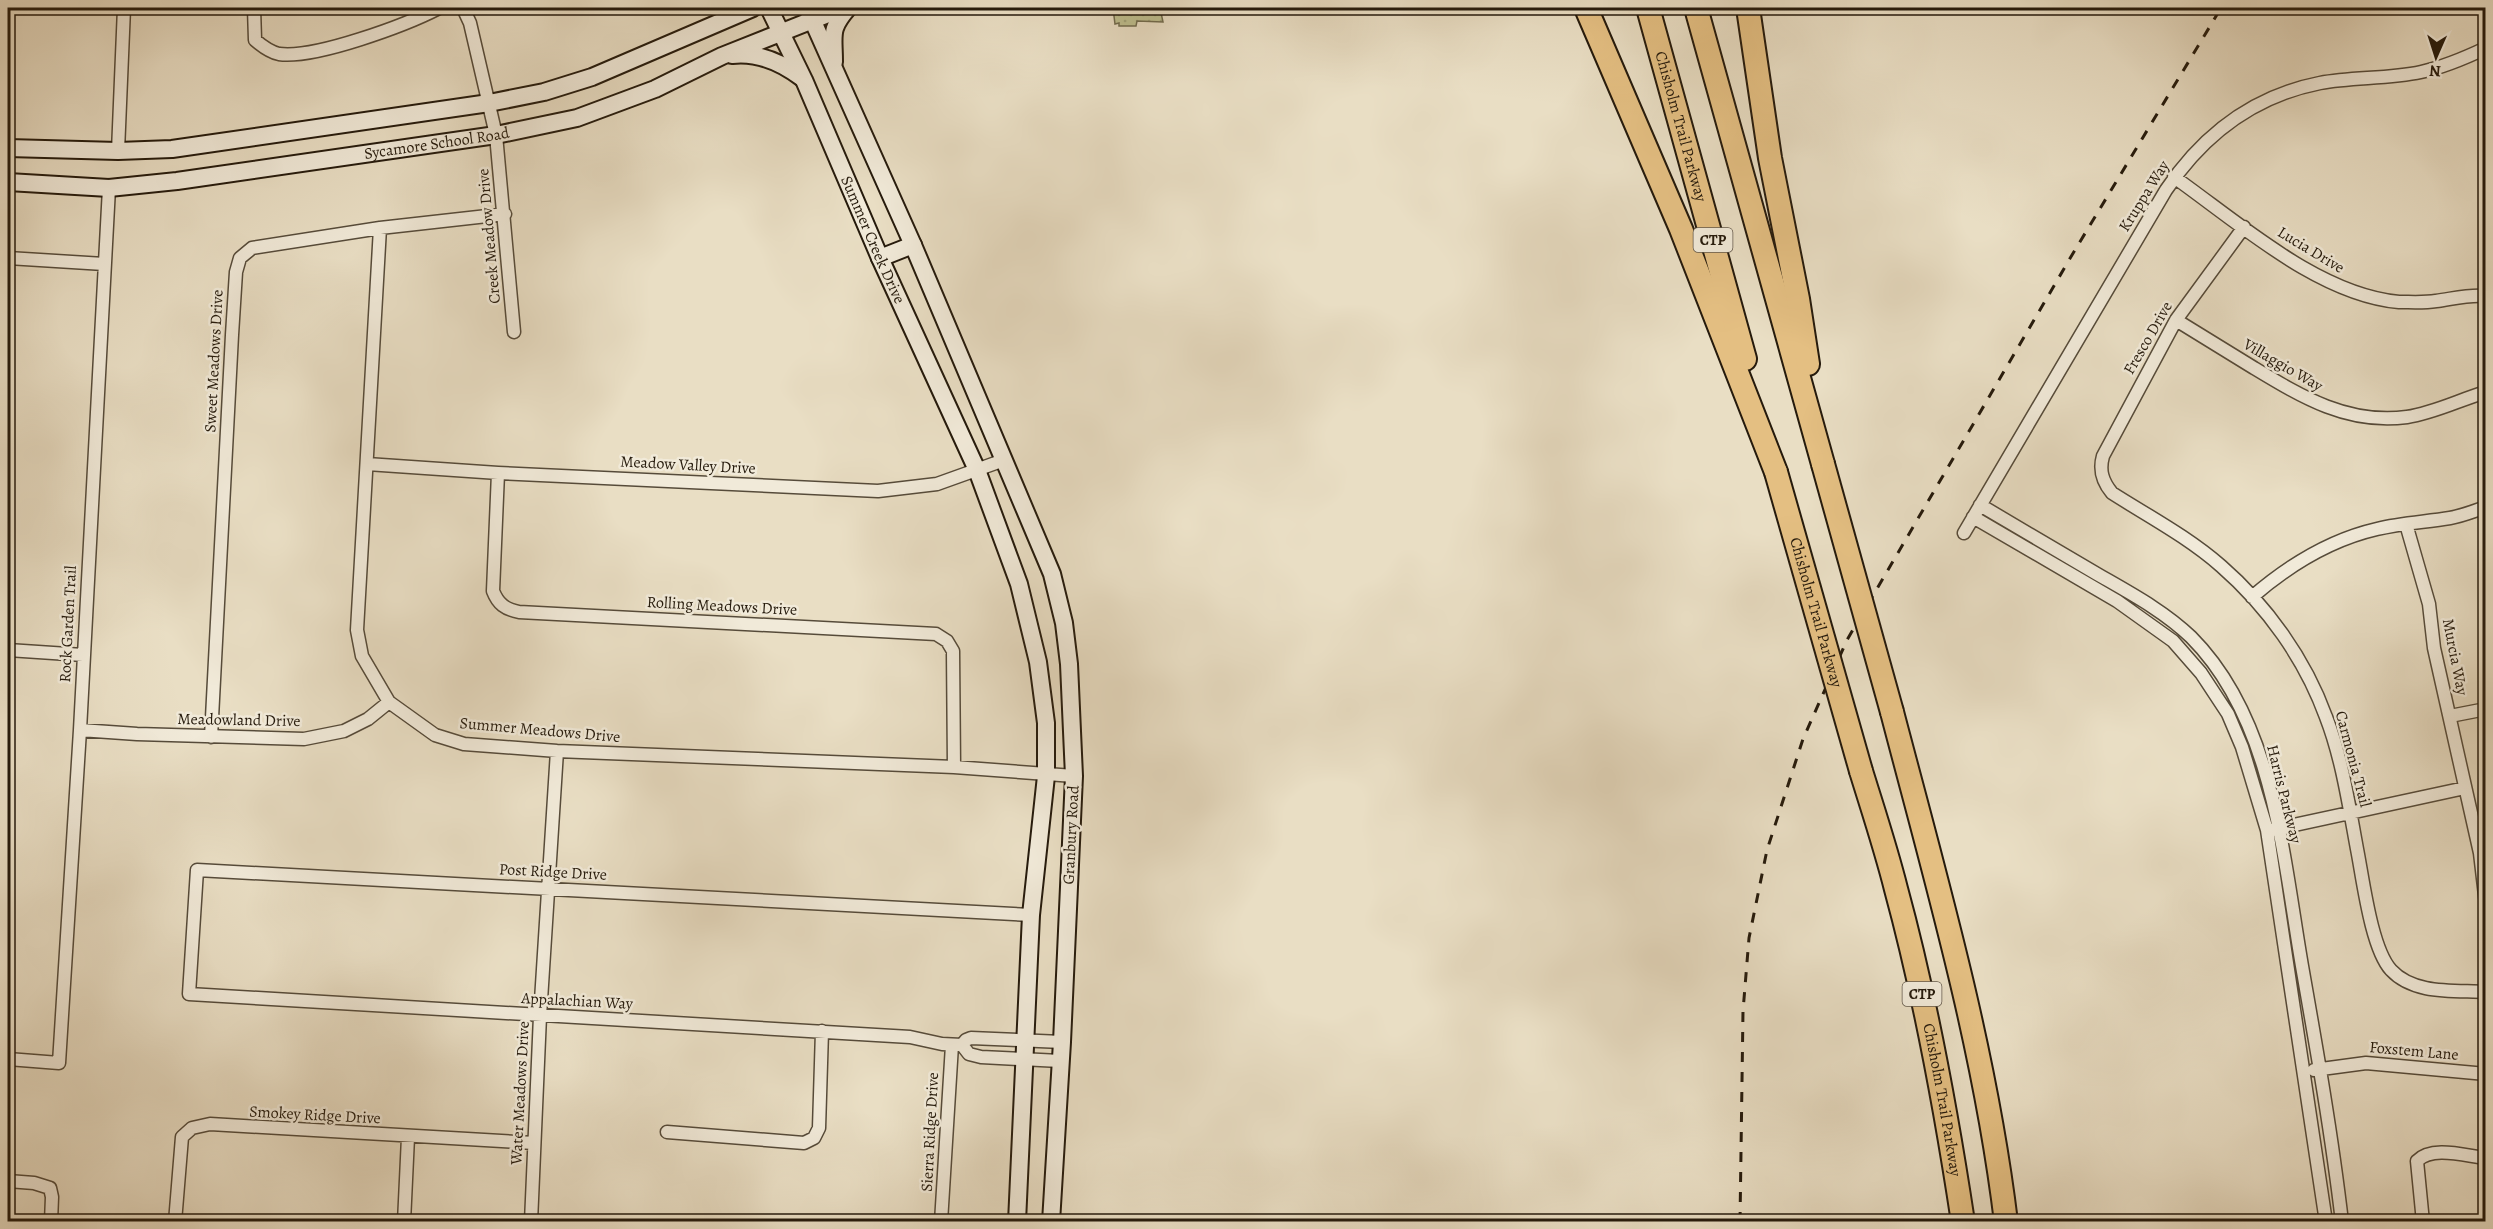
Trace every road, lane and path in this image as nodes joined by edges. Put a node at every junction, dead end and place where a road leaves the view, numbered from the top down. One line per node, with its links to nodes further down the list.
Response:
1 (124, 8): 23 (street)
2 (254, 8): 3 (street)
3 (439, 8)
4 (463, 8): 20 (street, Creek Meadow Drive)
5 (753, 8): 13 (main road, Sycamore School Road)
6 (769, 8): 15 (main road, Summer Creek Drive)
7 (843, 8): 14 (main road, Sycamore School Road)
8 (848, 8): 18 (main road)
9 (1586, 8): 42 (highway)
10 (1648, 8): 42 (highway, Chisholm Trail Parkway / CTP)
11 (1696, 8): 40 (highway, CTP)
12 (1748, 8): 40 (highway)
13 (732, 12): 20 (main road, Sycamore School Road)
14 (810, 14): 15 (main road, Sycamore School Road); 18 (main road, Summer Creek Drive)
15 (780, 33): 17 (main road, Sycamore School Road); 19 (main road, Summer Creek Drive)
16 (2486, 48): 24 (street, Kruppa Way)
17 (722, 56): 19 (main road); 21 (main road, Sycamore School Road)
18 (834, 69): 30 (main road, Summer Creek Drive)
19 (804, 80): 32 (main road, Summer Creek Drive)
20 (489, 103): 21 (street, Creek Meadow Drive); 23 (main road, Sycamore School Road)
21 (496, 135): 26 (main road, Sycamore School Road); 27 (street, Creek Meadow Drive)
22 (8, 148): 23 (main road, Sycamore School Road)
23 (118, 151)
24 (2174, 177): 28 (street, Lucia Drive); 45 (street, Kruppa Way)
25 (8, 182): 26 (main road, Sycamore School Road)
26 (110, 188): 33 (street, Rock Garden Trail)
27 (505, 214): 29 (street, Sweet Meadows Drive); 36 (street, Creek Meadow Drive)
28 (2244, 227): 34 (street, Lucia Drive); 35 (street, Fresco Drive)
29 (380, 228): 39 (street, Summer Meadows Drive); 57 (street, Sweet Meadows Drive)
30 (913, 245): 32 (main road); 38 (main road, Summer Creek Drive)
31 (8, 258): 33 (street)
32 (880, 258): 41 (main road, Summer Creek Drive)
33 (104, 264): 52 (street, Rock Garden Trail)
34 (2486, 296)
35 (2176, 320): 37 (street, Villaggio Way); 44 (street, Fresco Drive)
36 (514, 332)
37 (2486, 392)
38 (1004, 460): 41 (street, Meadow Valley Drive); 61 (main road, Granbury Road)
39 (367, 464): 43 (street, Meadow Valley Drive); 53 (street, Summer Meadows Drive)
40 (1824, 464): 95 (highway, CTP, bridge)
41 (977, 470): 43 (street, Meadow Valley Drive); 60 (main road, Granbury Road)
42 (1776, 472): 94 (highway, Chisholm Trail Parkway / CTP, bridge)
43 (498, 473): 59 (street, Rolling Meadows Drive)
44 (2102, 475): 50 (street, Carmonia Trail)
45 (1980, 505): 47 (street, Kruppa Way); 64 (street, Harris Parkway)
46 (2486, 507): 48 (street)
47 (1973, 517): 49 (street, Kruppa Way); 64 (street, Harris Parkway)
48 (2406, 524): 50 (street); 55 (street, Murcia Way)
49 (1964, 533)
50 (2252, 597): 63 (street, Carmonia Trail)
51 (8, 650): 52 (street)
52 (83, 655): 56 (street, Rock Garden Trail)
53 (388, 702): 57 (street, Meadowland Drive); 58 (street, Summer Meadows Drive)
54 (2486, 709): 55 (street)
55 (2450, 716): 62 (street, Murcia Way)
56 (80, 730): 57 (street, Meadowland Drive); 76 (street, Rock Garden Trail)
57 (210, 737)
58 (557, 751): 59 (street, Summer Meadows Drive); 66 (street, Water Meadows Drive)
59 (954, 767): 60 (street, Summer Meadows Drive)
60 (1046, 776): 61 (street, Summer Meadows Drive); 68 (main road, Granbury Road)
61 (1074, 776): 74 (main road, Granbury Road)
62 (2465, 788): 63 (street); 65 (street, Murcia Way)
63 (2350, 813): 64 (street); 69 (street, Carmonia Trail)
64 (2272, 829): 79 (street, Harris Parkway); 80 (street, Harris Parkway)
65 (2483, 852): 67 (street, Murcia Way)
66 (547, 888): 68 (street, Post Ridge Drive); 70 (street, Post Ridge Drive); 71 (street, Water Meadows Drive)
67 (2486, 904)
68 (1031, 915): 73 (main road, Granbury Road)
69 (2486, 993)
70 (189, 994): 71 (street, Appalachian Way)
71 (540, 1016): 72 (street, Appalachian Way); 84 (street, Water Meadows Drive)
72 (822, 1030): 75 (street, Appalachian Way); 82 (street)
73 (1025, 1040): 74 (street, Appalachian Way); 75 (street, Appalachian Way); 77 (main road, Granbury Road)
74 (1062, 1042): 78 (main road, Granbury Road)
75 (957, 1045): 77 (street, Appalachian Way); 91 (street, Sierra Ridge Drive)
76 (8, 1059)
77 (1025, 1059): 78 (street, Appalachian Way); 92 (main road, Granbury Road)
78 (1060, 1061): 93 (main road, Granbury Road)
79 (2320, 1069): 80 (street, Foxstem Lane); 81 (street, Foxstem Lane); 97 (street, Harris Parkway)
80 (2303, 1071): 96 (street, Harris Parkway)
81 (2486, 1074)
82 (667, 1132)
83 (408, 1137): 84 (street, Smokey Ridge Drive); 88 (street, Smokey Ridge Drive); 89 (street)
84 (534, 1143): 90 (street, Water Meadows Drive)
85 (2486, 1158): 98 (street)
86 (8, 1181): 87 (street)
87 (51, 1221)
88 (175, 1221)
89 (404, 1221)
90 (531, 1221)
91 (941, 1221)
92 (1017, 1221)
93 (1051, 1221)
94 (1963, 1221)
95 (2006, 1221)
96 (2326, 1221)
97 (2342, 1221)
98 (2423, 1221)

